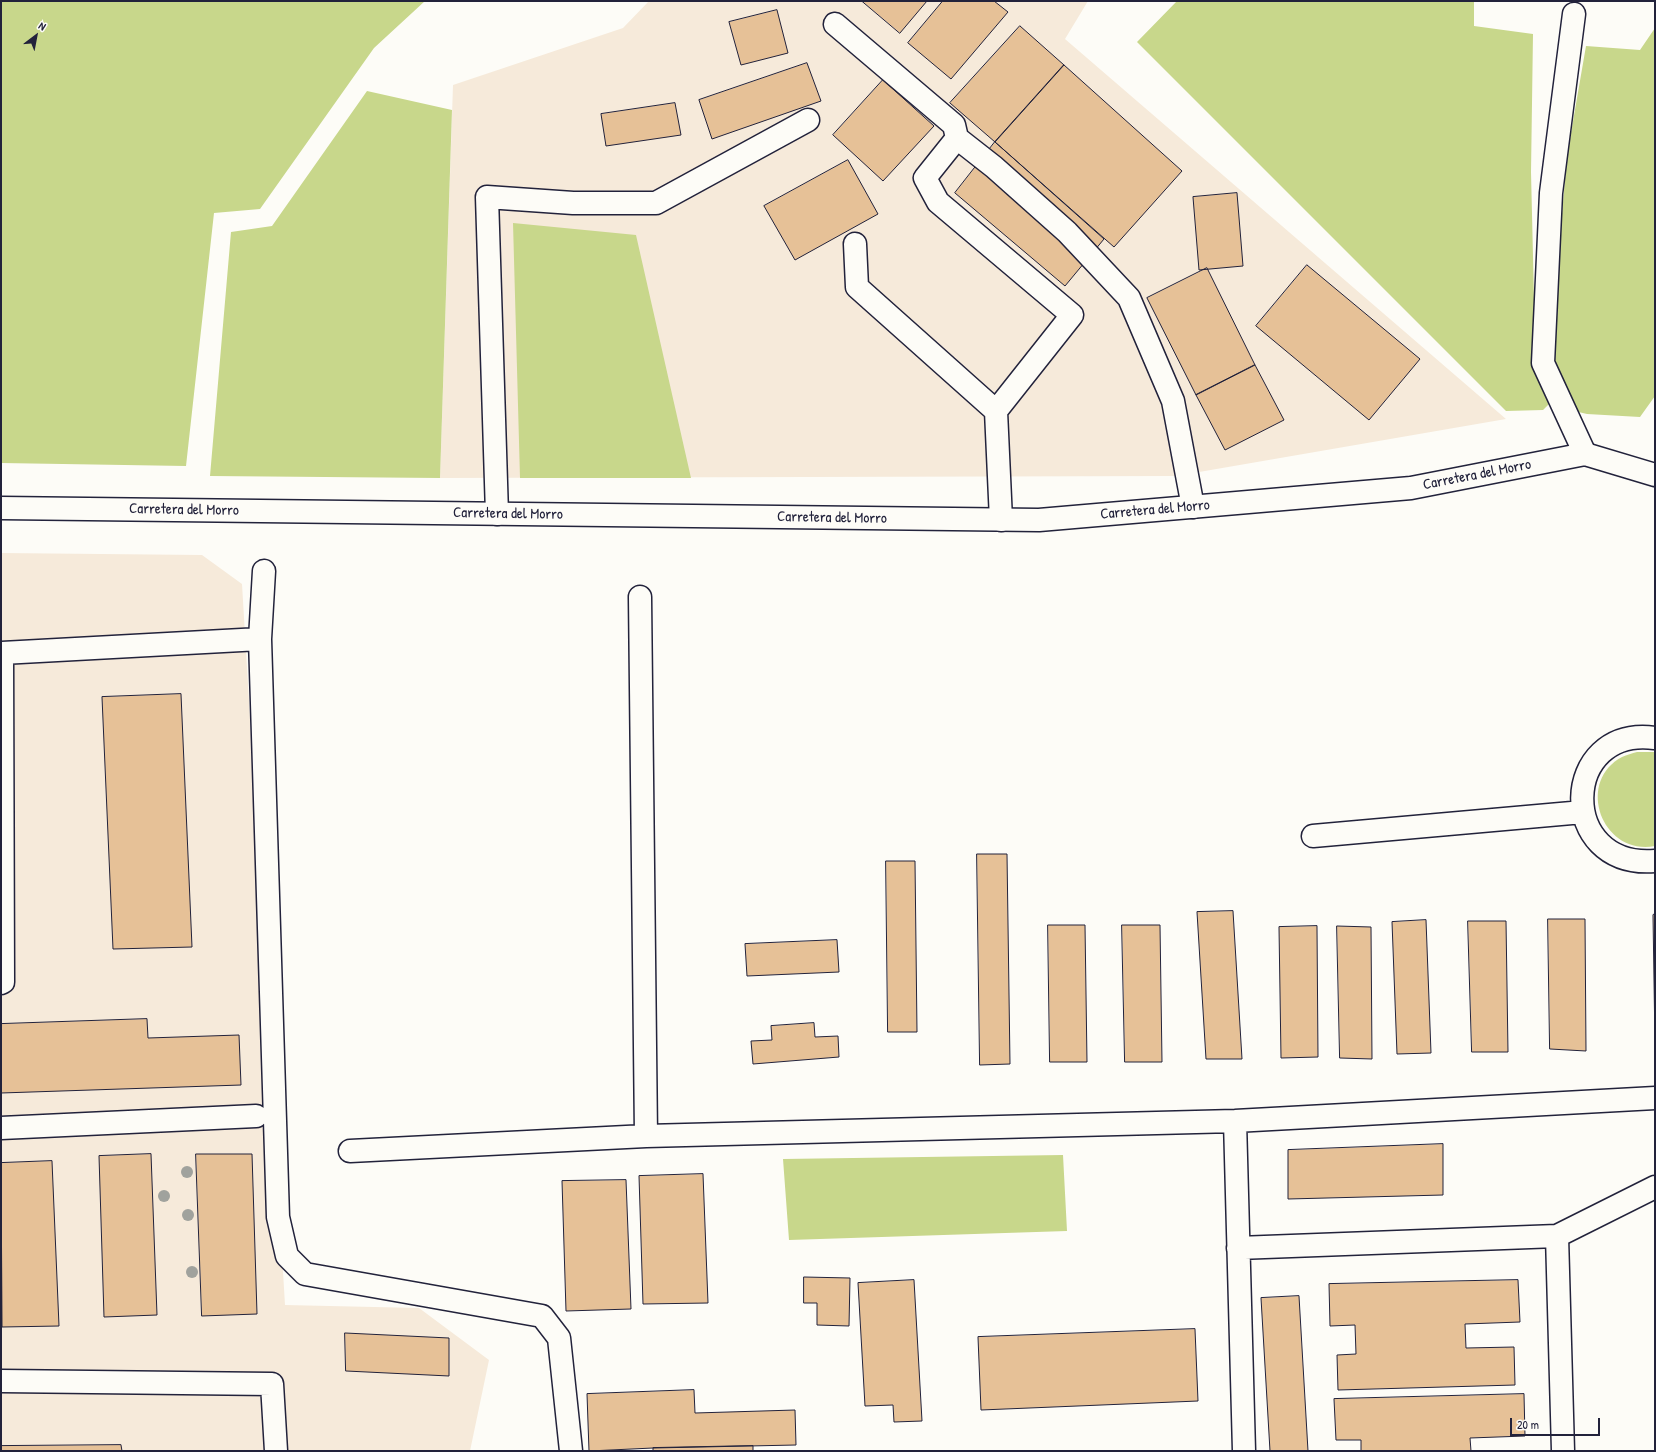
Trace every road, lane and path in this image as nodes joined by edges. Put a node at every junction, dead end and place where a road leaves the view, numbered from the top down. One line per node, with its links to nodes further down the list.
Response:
1 (1574, 14): 7 (main road)
2 (835, 24): 4 (main road)
3 (808, 120): 11 (main road)
4 (957, 138): 6 (main road); 9 (main road)
5 (855, 244): 6 (main road)
6 (996, 411): 12 (main road)
7 (1585, 454): 8 (main road, Carretera del Morro); 9 (main road, Carretera del Morro)
8 (1655, 475)
9 (1192, 507): 12 (main road, Carretera del Morro)
10 (1, 508): 11 (main road, Carretera del Morro)
11 (497, 514): 12 (main road, Carretera del Morro)
12 (1001, 520)
13 (264, 571): 15 (main road)
14 (640, 597): 25 (main road)
15 (260, 639): 20 (main road); 32 (main road)
16 (1655, 738): 17 (main road)
17 (1582, 812): 18 (main road); 19 (main road)
18 (1313, 836)
19 (1655, 860)
20 (1, 983)
21 (1655, 1098): 23 (main road)
22 (256, 1116): 24 (main road)
23 (1235, 1121): 25 (main road); 29 (main road)
24 (1, 1128)
25 (646, 1136): 26 (main road)
26 (350, 1151)
27 (1655, 1187): 28 (main road)
28 (1557, 1236): 29 (main road); 34 (main road)
29 (1238, 1248): 33 (main road)
30 (1, 1382): 31 (main road)
31 (276, 1451)
32 (571, 1451)
33 (1244, 1451)
34 (1563, 1451)

